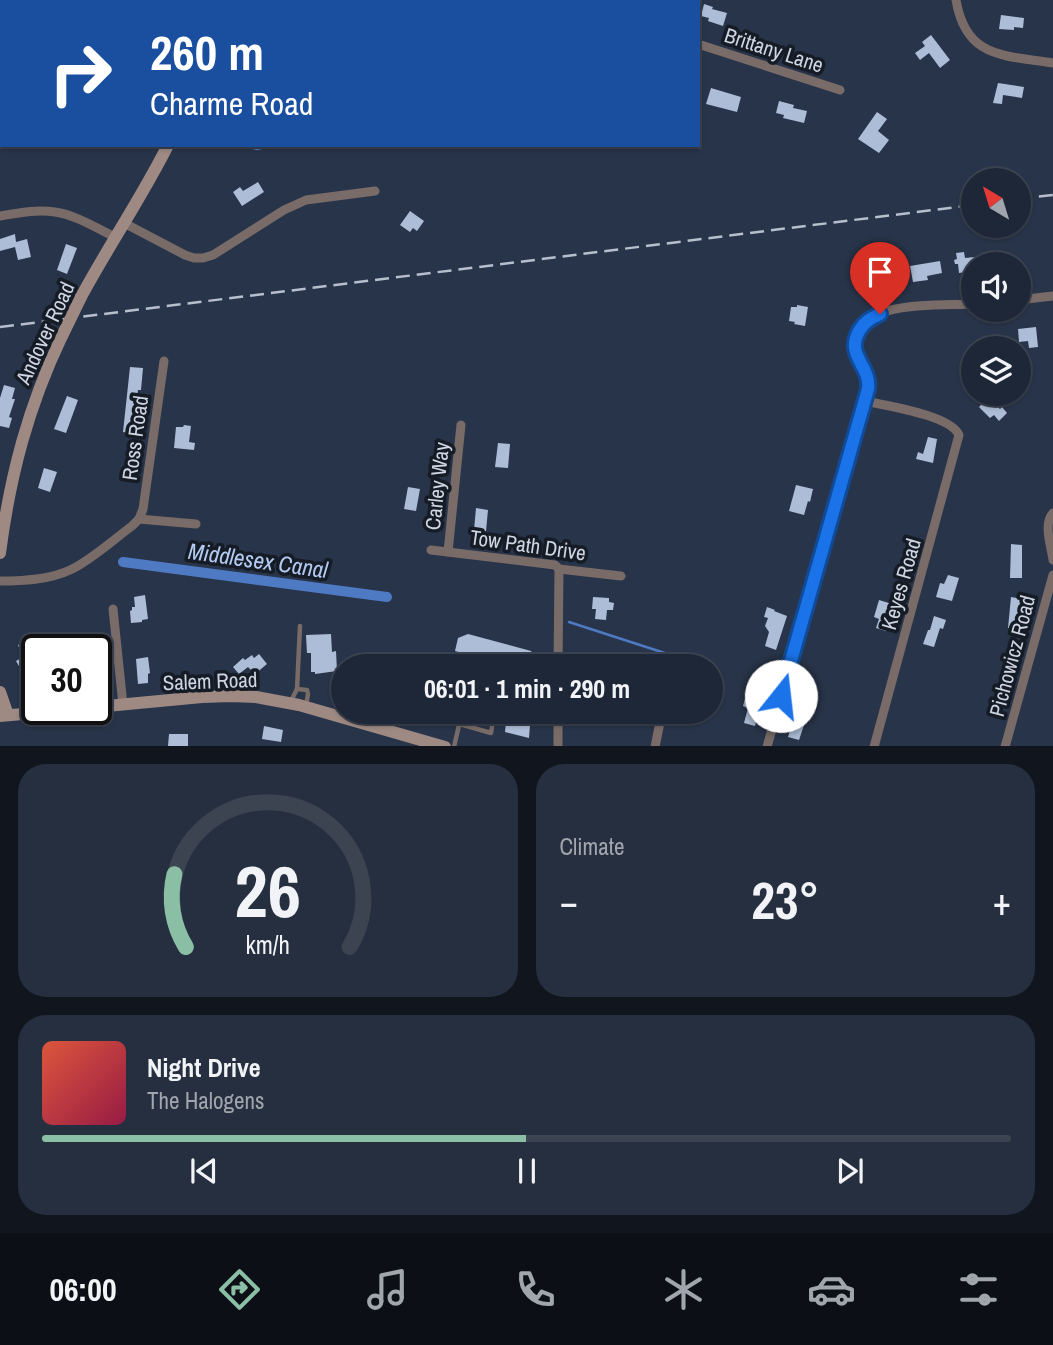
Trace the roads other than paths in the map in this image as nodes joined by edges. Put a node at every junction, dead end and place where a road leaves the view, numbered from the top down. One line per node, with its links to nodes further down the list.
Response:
1 (956, 0): 3 (street)
2 (700, 45): 4 (street, Brittany Lane)
3 (1053, 64)
4 (839, 90)
5 (167, 147): 8 (main road, Andover Road)
6 (375, 191): 8 (street)
7 (0, 216): 9 (street)
8 (124, 223): 9 (main road, Andover Road)
9 (115, 237): 21 (main road, Andover Road, bridge)
10 (1053, 296): 11 (street)
11 (1031, 299)
12 (961, 304): 14 (street)
13 (164, 361): 17 (street, Ross Road)
14 (865, 401): 45 (street); 46 (street, Keyes Road)
15 (461, 425): 20 (street, Carley Way)
16 (1053, 513): 22 (street)
17 (139, 519): 18 (street); 26 (street)
18 (196, 524)
19 (430, 550): 20 (street, Tow Path Drive)
20 (448, 552): 23 (street, Tow Path Drive)
21 (0, 553)
22 (1053, 560)
23 (558, 569): 25 (street, Tow Path Drive); 29 (street)
24 (1053, 575): 47 (street, Pichowicz Road)
25 (621, 576)
26 (0, 581)
27 (113, 609): 33 (street)
28 (300, 626): 30 (lane)
29 (558, 654)
30 (297, 689): 32 (lane); 35 (lane)
31 (0, 692): 36 (main road)
32 (290, 702): 33 (main road, Salem Road); 35 (main road, Salem Road)
33 (123, 705): 34 (main road, Salem Road)
34 (112, 706)
35 (306, 707): 41 (main road, Salem Road)
36 (4, 715)
37 (460, 724): 38 (lane); 42 (lane)
38 (492, 724)
39 (558, 724): 43 (street)
40 (660, 724): 44 (street)
41 (442, 746)
42 (454, 746)
43 (558, 746)
44 (655, 746)
45 (767, 746)
46 (874, 746)
47 (1005, 746)

